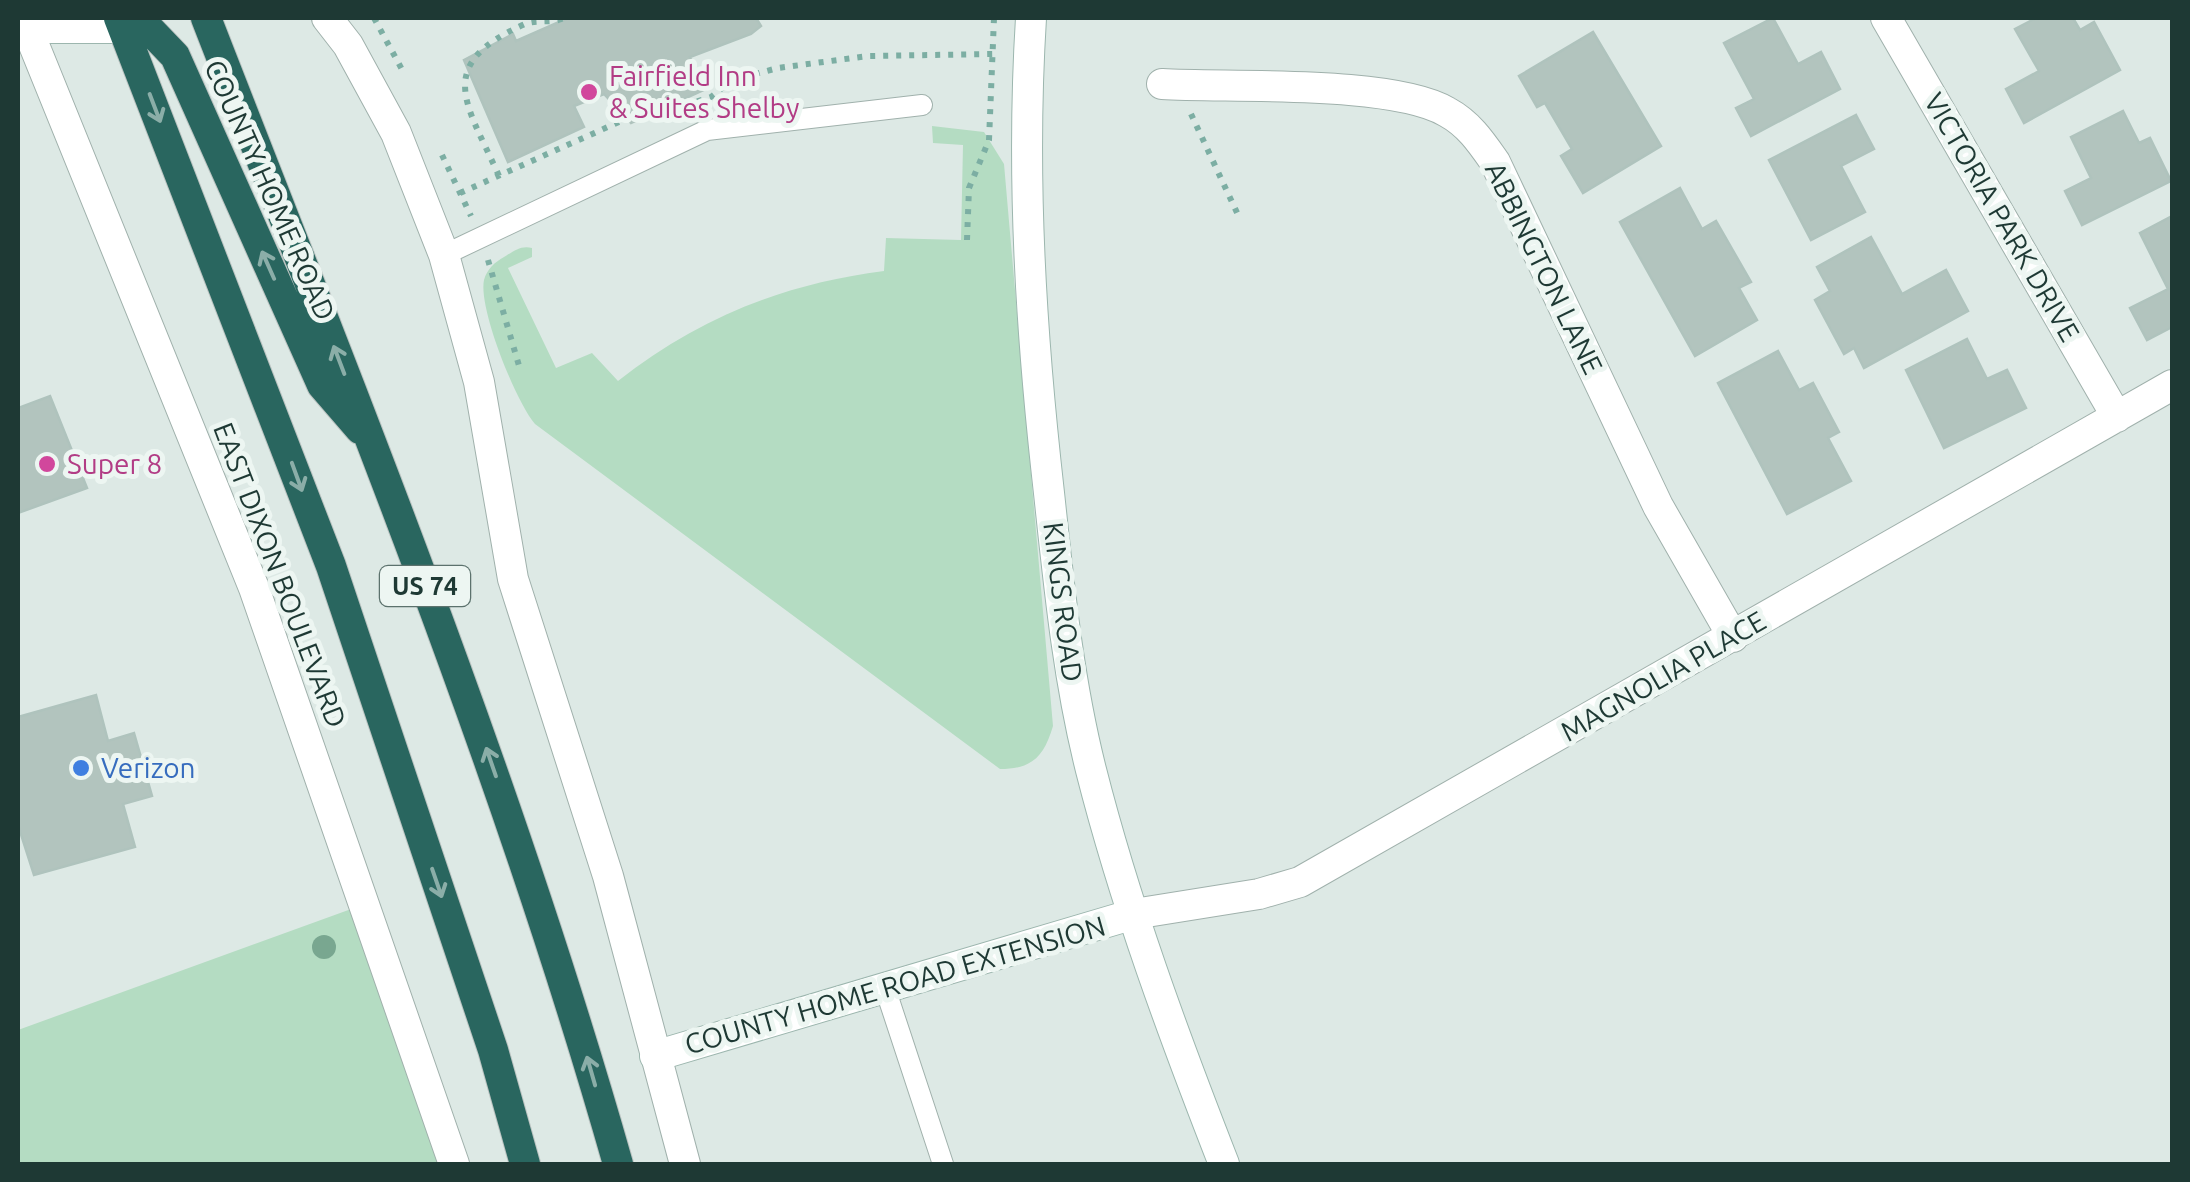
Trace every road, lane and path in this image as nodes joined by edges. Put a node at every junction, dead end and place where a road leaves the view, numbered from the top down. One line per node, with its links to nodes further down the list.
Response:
1 (206, 18): 19 (highway, US 74, one-way to 1)
2 (327, 18): 16 (street)
3 (564, 18): 12 (path)
4 (994, 18): 9 (path)
5 (1031, 18): 21 (street, KINGS ROAD)
6 (1886, 18): 18 (street, VICTORIA PARK DRIVE)
7 (121, 23): 8 (street, COUNTY HOME ROAD); 19 (highway, COUNTY HOME ROAD, one-way to 7); 25 (highway, EAST DIXON BOULEVARD / US 74, one-way to 25)
8 (23, 26): 24 (street, EAST DIXON BOULEVARD)
9 (994, 54): 12 (path); 15 (path)
10 (1170, 84): 14 (path); 20 (street, ABBINGTON LANE)
11 (922, 105): 16 (lane)
12 (499, 176): 13 (path)
13 (460, 193)
14 (1239, 217)
15 (967, 240)
16 (444, 255): 23 (street)
17 (2172, 385): 18 (street, MAGNOLIA PLACE)
18 (2117, 417): 20 (street, MAGNOLIA PLACE)
19 (369, 438): 26 (highway, US 74, one-way to 19)
20 (1733, 636): 21 (street, MAGNOLIA PLACE)
21 (1134, 914): 22 (street, COUNTY HOME ROAD EXTENSION); 29 (street, KINGS ROAD)
22 (885, 988): 23 (street, COUNTY HOME ROAD EXTENSION); 28 (lane)
23 (656, 1056): 27 (street)
24 (454, 1164)
25 (525, 1164)
26 (618, 1164)
27 (685, 1164)
28 (943, 1164)
29 (1224, 1164)

